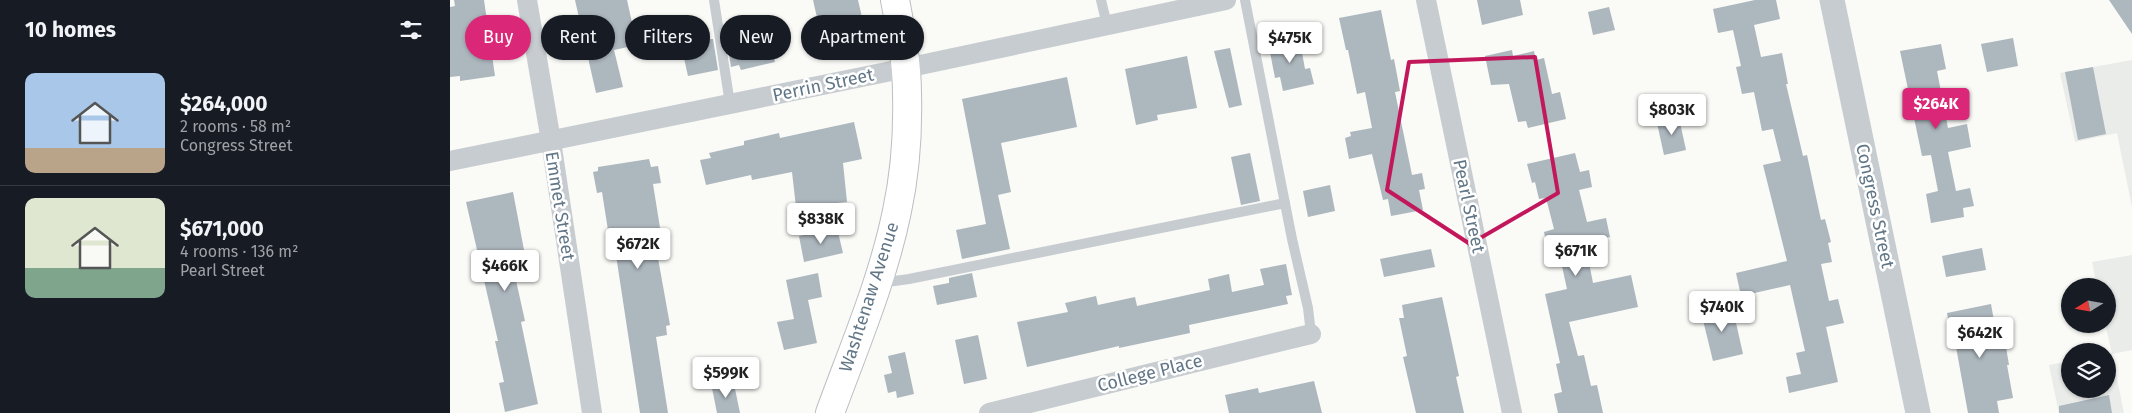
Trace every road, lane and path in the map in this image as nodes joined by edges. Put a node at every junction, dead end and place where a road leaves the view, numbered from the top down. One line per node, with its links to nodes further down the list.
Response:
1 (527, 0): 12 (street, Emmet Street)
2 (714, 0): 11 (lane)
3 (895, 0): 10 (main road, Washtenaw Avenue)
4 (1101, 0): 9 (lane)
5 (1226, 0): 9 (street, Perrin Street)
6 (1245, 0): 14 (lane)
7 (1426, 0): 20 (street, Pearl Street)
8 (1832, 0): 21 (street, Congress Street)
9 (1107, 25): 10 (street, Perrin Street)
10 (906, 68): 11 (street, Perrin Street); 15 (main road, Washtenaw Avenue)
11 (730, 104): 12 (street, Perrin Street)
12 (550, 141): 13 (street, Perrin Street); 17 (street, Emmet Street)
13 (450, 161)
14 (1285, 203): 15 (lane); 16 (lane)
15 (876, 284): 18 (main road, Washtenaw Avenue)
16 (1311, 334): 19 (street, College Place)
17 (592, 413)
18 (830, 413)
19 (989, 413)
20 (1512, 413)
21 (1918, 413)

